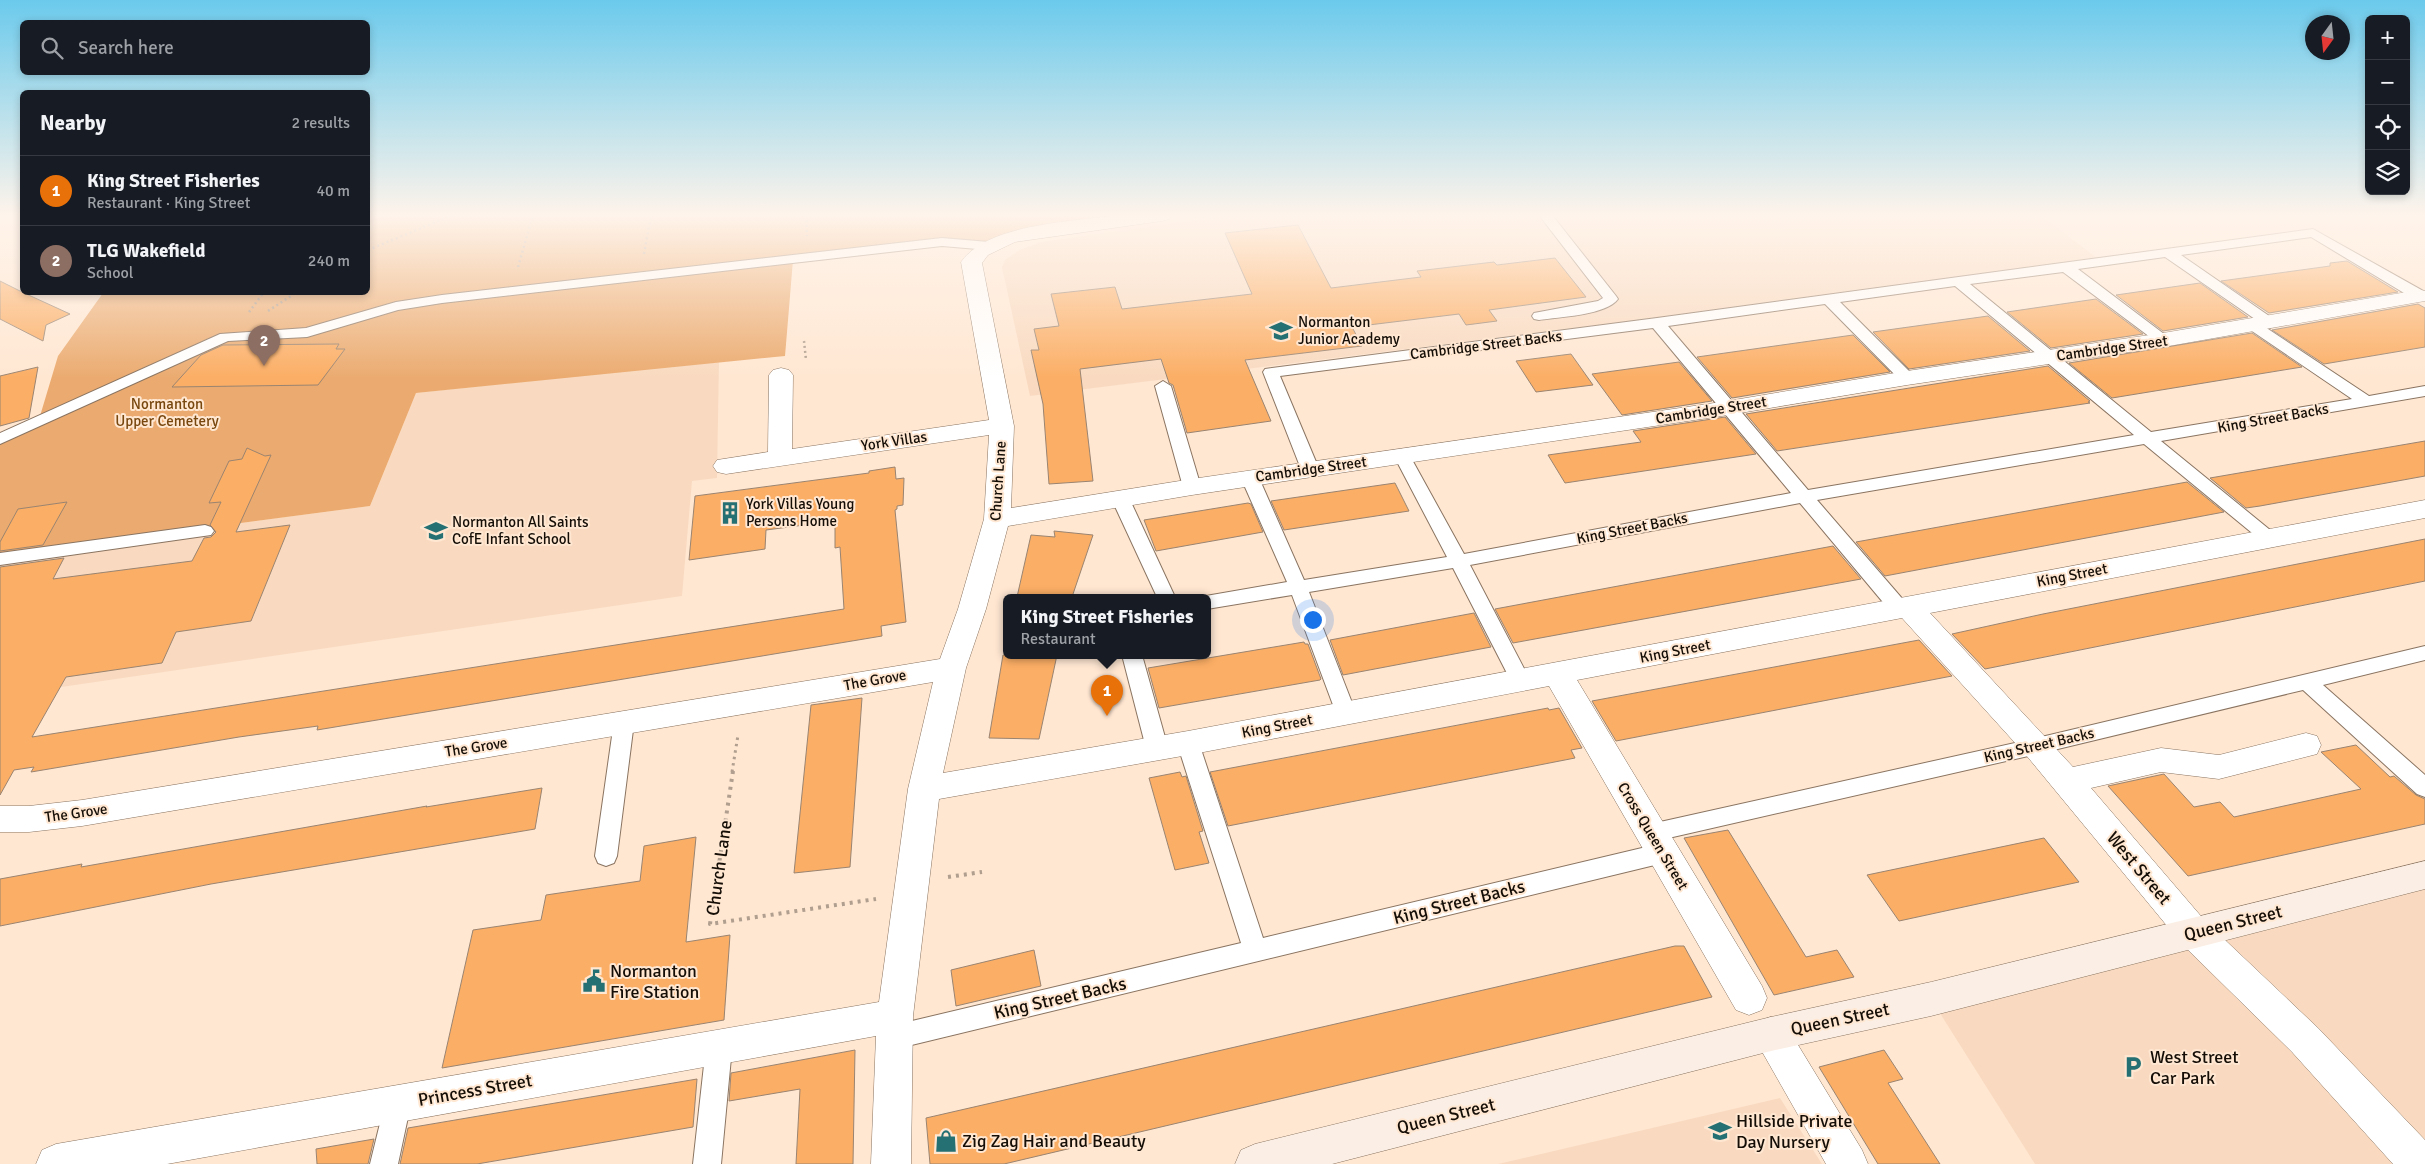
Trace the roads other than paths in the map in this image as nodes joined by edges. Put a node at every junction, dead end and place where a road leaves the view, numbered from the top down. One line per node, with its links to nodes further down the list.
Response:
1 (707, 269): 23 (lane)
2 (972, 269): 22 (street, Church Lane)
3 (1588, 269): 11 (lane)
4 (2049, 269): 8 (lane, Cambridge Street Backs)
5 (2069, 269): 14 (lane)
6 (2190, 269): 13 (lane)
7 (2375, 269): 9 (lane, Cambridge Street Backs)
8 (1958, 282): 10 (lane, Cambridge Street Backs); 15 (lane)
9 (2422, 296): 13 (street, Cambridge Street)
10 (1828, 299): 12 (lane, Cambridge Street Backs); 17 (lane)
11 (1539, 316)
12 (1657, 323): 21 (lane); 28 (lane, Cambridge Street Backs)
13 (2262, 324): 14 (street, Cambridge Street); 20 (lane, King Street Backs)
14 (2163, 340): 15 (street, Cambridge Street)
15 (2049, 357): 17 (street, Cambridge Street); 24 (lane)
16 (781, 376): 26 (street)
17 (1907, 378): 21 (street, Cambridge Street)
18 (1163, 386): 30 (lane)
19 (2425, 391): 20 (lane, King Street Backs)
20 (2366, 401): 24 (lane, King Street Backs)
21 (1728, 408): 25 (street, Cambridge Street); 31 (lane)
22 (1002, 426): 26 (street, York Villas); 34 (street, Church Lane)
23 (0, 439)
24 (2150, 439): 31 (lane, King Street Backs); 36 (lane)
25 (1402, 456): 28 (street, Cambridge Street); 38 (lane)
26 (786, 457): 27 (street, York Villas)
27 (726, 466)
28 (1310, 469): 29 (street, Cambridge Street)
29 (1250, 478): 30 (street, Cambridge Street); 39 (lane)
30 (1192, 487): 32 (street, Cambridge Street)
31 (1804, 496): 38 (lane, King Street Backs); 42 (lane)
32 (1121, 500): 34 (street, Cambridge Street); 40 (lane)
33 (2425, 509): 36 (street, King Street)
34 (997, 519): 45 (street, Church Lane)
35 (206, 531): 37 (lane)
36 (2269, 538): 42 (street, King Street)
37 (0, 559)
38 (1460, 560): 39 (lane, King Street Backs); 47 (lane)
39 (1298, 587): 41 (lane, King Street Backs); 49 (lane)
40 (1165, 594)
41 (1211, 601)
42 (1903, 608): 46 (street, King Street); 53 (street, West Street)
43 (2425, 653): 48 (lane, King Street Backs)
44 (1133, 659): 54 (lane)
45 (951, 668): 50 (street, The Grove); 57 (street, Church Lane)
46 (1557, 673): 47 (street, King Street); 59 (street, Cross Queen Street)
47 (1520, 680): 49 (street, King Street)
48 (2307, 682): 53 (lane, King Street Backs); 56 (lane)
49 (1346, 713): 51 (street, King Street)
50 (624, 722): 58 (street, The Grove); 60 (lane)
51 (1188, 743): 54 (street, King Street); 63 (lane)
52 (2306, 745): 55 (street)
53 (2037, 746): 55 (street, West Street); 59 (lane, King Street Backs)
54 (1157, 748): 57 (street, King Street)
55 (2066, 782): 62 (street, West Street)
56 (2425, 788)
57 (924, 789): 65 (street, Church Lane)
58 (0, 820)
59 (1657, 843): 63 (lane, King Street Backs); 64 (street, Cross Queen Street)
60 (606, 856)
61 (2425, 875): 62 (street, Queen Street)
62 (2194, 933): 66 (street, Queen Street); 75 (street, West Street)
63 (1255, 951): 65 (lane, King Street Backs)
64 (1749, 998)
65 (895, 1027): 67 (street, Princess Street); 72 (street, Church Lane)
66 (1771, 1034): 73 (street, Queen Street); 74 (street)
67 (719, 1047): 68 (street, Princess Street); 71 (lane)
68 (398, 1103): 69 (street, Princess Street); 70 (lane)
69 (74, 1162)
70 (384, 1164)
71 (707, 1164)
72 (891, 1164)
73 (1255, 1164)
74 (1848, 1164)
75 (2420, 1164)

